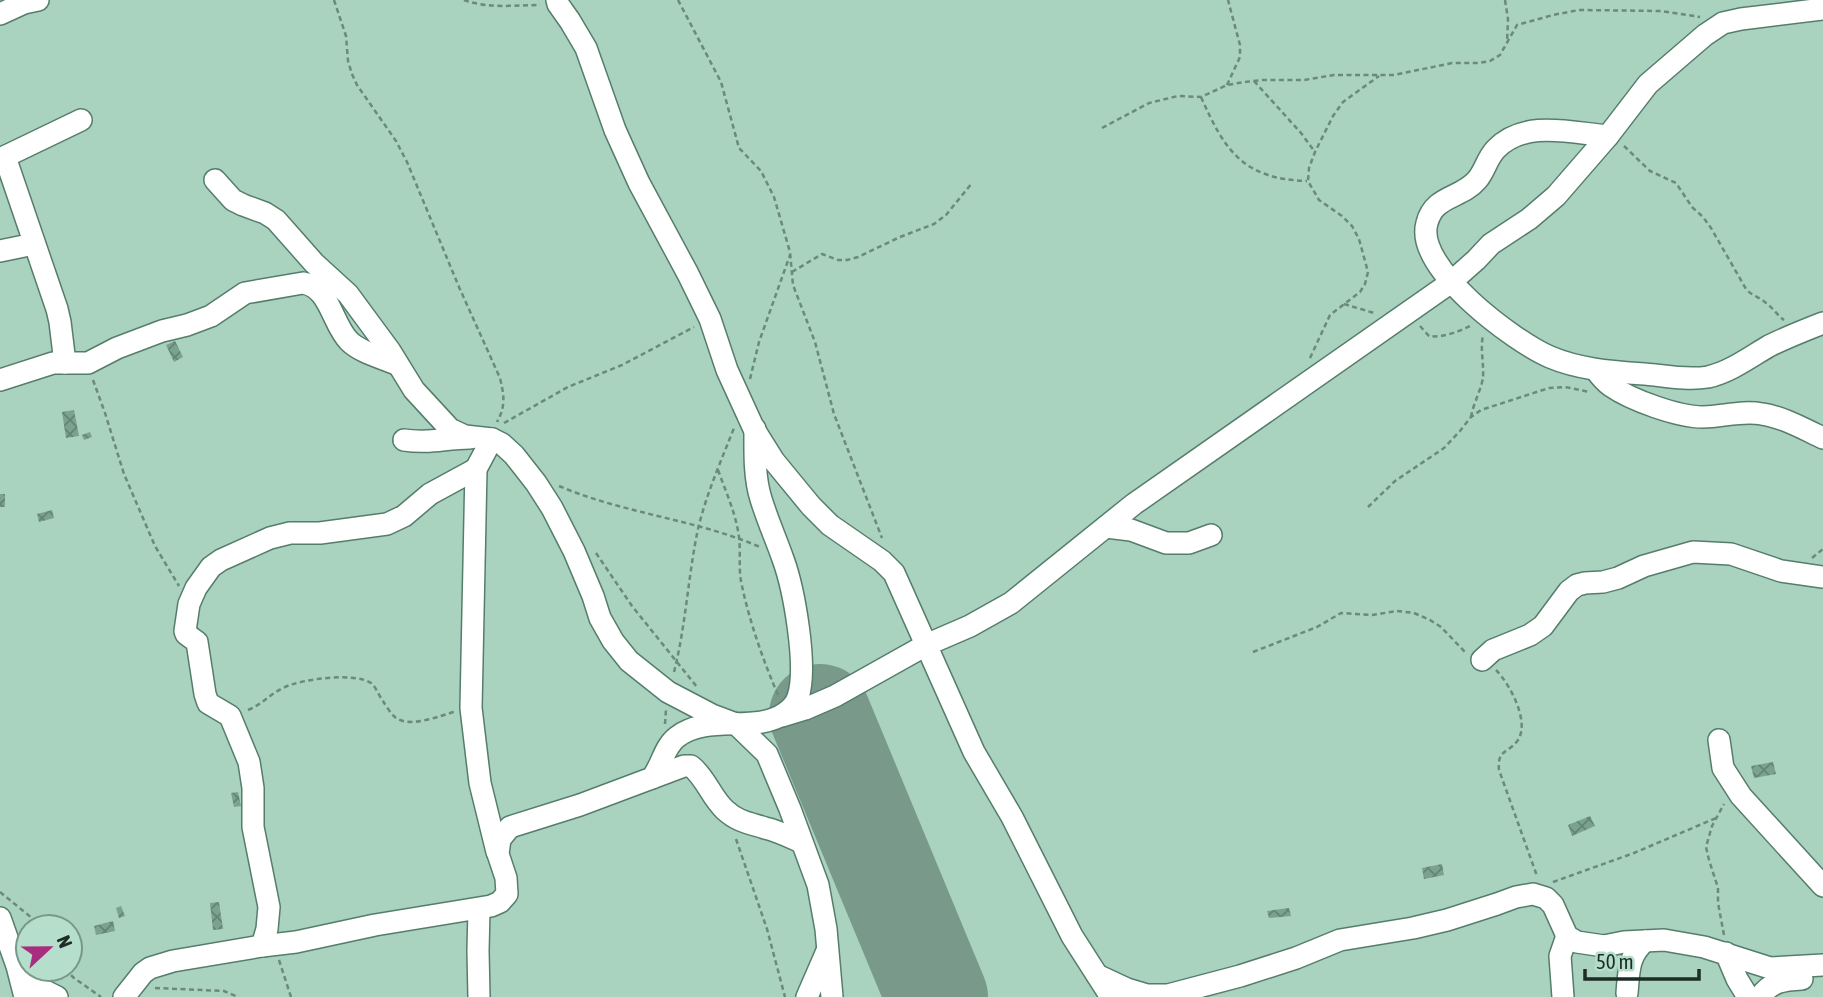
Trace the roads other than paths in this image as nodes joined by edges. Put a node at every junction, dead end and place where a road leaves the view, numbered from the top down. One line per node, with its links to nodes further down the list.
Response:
1 (38, 0): 4 (street)
2 (557, 2): 17 (street)
3 (1823, 9): 6 (street)
4 (0, 14)
5 (81, 120): 7 (street)
6 (1608, 136): 11 (street); 11 (street)
7 (3, 158): 9 (street)
8 (215, 180): 14 (street)
9 (34, 244): 10 (street); 13 (street)
10 (0, 251)
11 (1450, 283): 15 (street); 22 (street)
12 (1822, 326): 15 (street)
13 (65, 363): 14 (street); 16 (street)
14 (398, 365): 18 (street)
15 (1602, 377): 19 (street)
16 (0, 380)
17 (754, 429): 25 (street); 27 (street)
18 (482, 438): 20 (street); 21 (street); 28 (street)
19 (1823, 438)
20 (404, 440)
21 (477, 469): 32 (street); 38 (street)
22 (1106, 527): 23 (street); 25 (street)
23 (1212, 535)
24 (1823, 577): 26 (street)
25 (926, 645): 27 (street); 43 (street)
26 (1482, 660)
27 (784, 714): 28 (street)
28 (736, 724): 30 (street); 31 (street)
29 (1719, 740): 33 (street)
30 (652, 778): 31 (street); 32 (street)
31 (801, 842): 39 (street)
32 (498, 855): 34 (street)
33 (1823, 886)
34 (479, 909): 38 (street); 48 (street)
35 (0, 918): 41 (street)
36 (1567, 936): 37 (street); 43 (street); 52 (street)
37 (1645, 941): 40 (street); 45 (street)
38 (268, 945): 47 (street)
39 (828, 949): 49 (street); 50 (street)
40 (1726, 953): 42 (street); 53 (street)
41 (14, 958)
42 (1813, 966): 54 (street); 55 (street)
43 (1097, 975): 51 (street)
44 (33, 983): 46 (street)
45 (1627, 993)
46 (57, 997)
47 (124, 997)
48 (479, 997)
49 (807, 997)
50 (832, 997)
51 (1111, 997)
52 (1563, 997)
53 (1748, 997)
54 (1760, 997)
55 (1791, 997)

